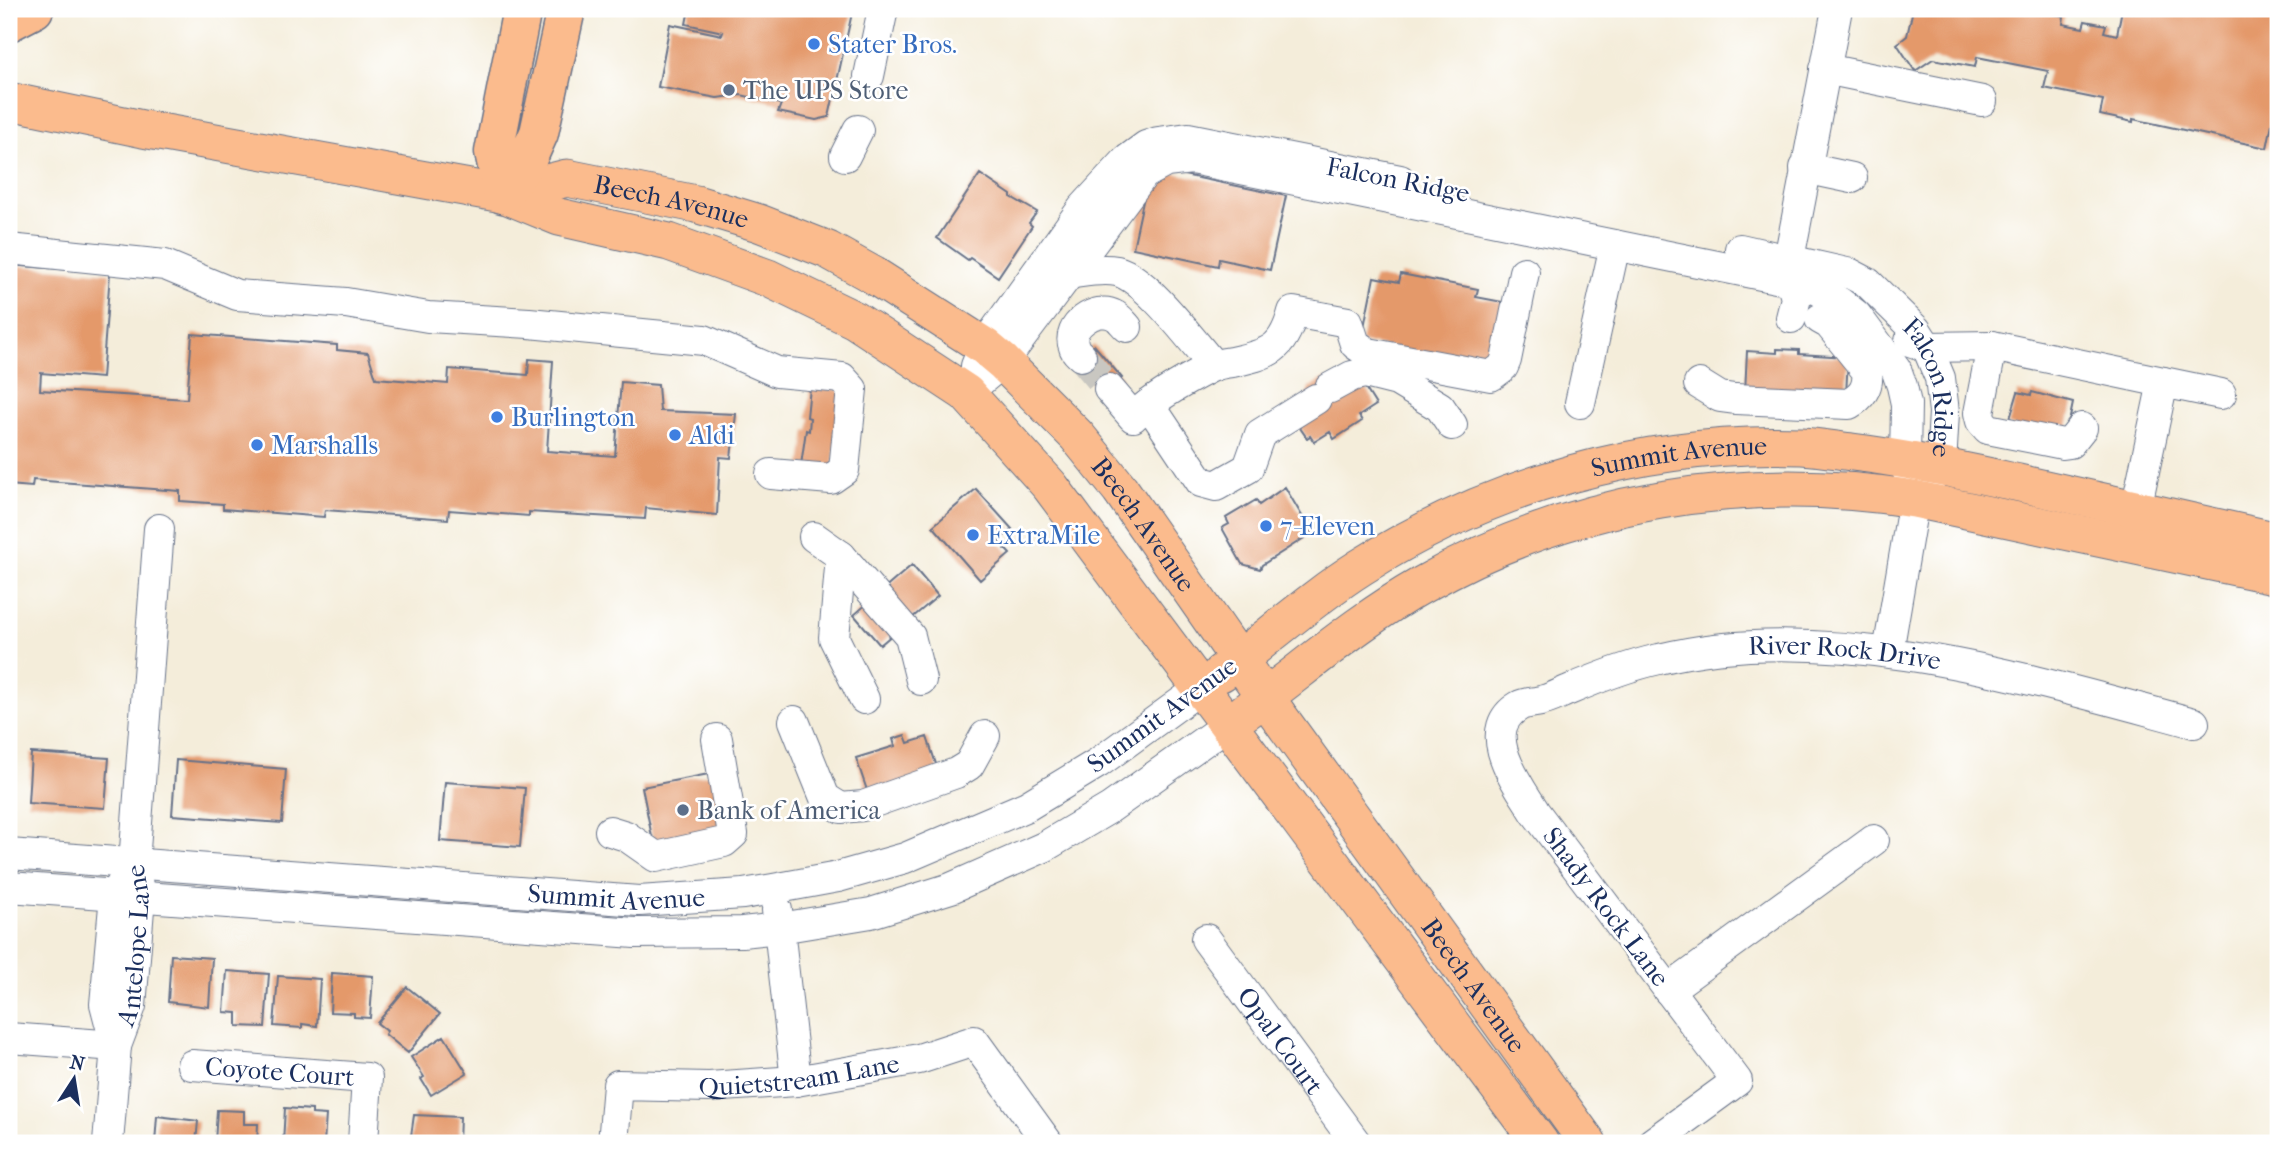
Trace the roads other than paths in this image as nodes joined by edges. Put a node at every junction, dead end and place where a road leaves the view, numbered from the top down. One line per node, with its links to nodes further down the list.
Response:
1 (34, 9): 6 (highway)
2 (522, 9): 13 (highway)
3 (566, 9): 13 (highway)
4 (883, 9): 8 (street)
5 (1837, 9): 7 (street)
6 (9, 22)
7 (1825, 69): 10 (street); 11 (street)
8 (869, 76)
9 (9, 101): 13 (main road, Beech Avenue)
10 (1982, 102)
11 (1805, 168): 12 (street); 18 (street)
12 (1852, 178)
13 (503, 194): 23 (main road, Beech Avenue); 29 (main road, Beech Avenue)
14 (1615, 245): 17 (street, Falcon Ridge); 18 (street, Falcon Ridge); 31 (street)
15 (9, 249): 37 (street)
16 (1524, 272): 25 (street)
17 (1068, 274): 23 (street, Falcon Ridge); 25 (street)
18 (1799, 276): 19 (street, Falcon Ridge); 22 (street); 23 (street, Falcon Ridge); 27 (street); 35 (street, Falcon Ridge)
19 (1904, 319): 21 (street); 22 (street, Falcon Ridge)
20 (1127, 327): 24 (street)
21 (1992, 346): 22 (street); 26 (street); 34 (street)
22 (1927, 347): 36 (street, Falcon Ridge)
23 (993, 354): 29 (street, Falcon Ridge); 46 (main road, Beech Avenue)
24 (1081, 356)
25 (1214, 366): 32 (street)
26 (2163, 382): 30 (street); 39 (street)
27 (1699, 384)
28 (1109, 388): 32 (street)
29 (966, 393): 48 (main road, Beech Avenue)
30 (2221, 394)
31 (1580, 403)
32 (1141, 410): 33 (street)
33 (1452, 425)
34 (2082, 428)
35 (1905, 459): 36 (main road, Summit Avenue); 38 (street, Falcon Ridge); 46 (main road, Summit Avenue)
36 (1941, 466): 38 (street, Falcon Ridge); 39 (main road, Summit Avenue)
37 (771, 474)
38 (1914, 499): 44 (main road, Summit Avenue); 45 (street); 49 (main road, Summit Avenue)
39 (2136, 509): 42 (main road, Summit Avenue)
40 (159, 529): 60 (street, Antelope Lane)
41 (814, 537): 43 (street)
42 (2278, 541)
43 (841, 556): 47 (street); 50 (street)
44 (2278, 576)
45 (1888, 652): 52 (street, River Rock Drive); 53 (street, River Rock Drive)
46 (1240, 659): 48 (main road, Summit Avenue); 49 (main road, Beech Avenue)
47 (921, 680)
48 (1201, 688): 54 (main road, Beech Avenue); 62 (street, Summit Avenue)
49 (1265, 697): 54 (main road, Summit Avenue); 77 (main road, Beech Avenue)
50 (864, 699)
51 (794, 721): 55 (street)
52 (1503, 722): 66 (street, Shady Rock Lane)
53 (2194, 723)
54 (1227, 725): 64 (street, Summit Avenue); 76 (main road, Beech Avenue)
55 (985, 736)
56 (717, 739): 57 (street)
57 (610, 831)
58 (1874, 840): 66 (street)
59 (9, 854): 60 (street, Summit Avenue)
60 (134, 863): 62 (street, Summit Avenue); 63 (street, Antelope Lane)
61 (9, 887): 63 (street, Summit Avenue)
62 (774, 889): 64 (street)
63 (128, 896): 64 (street, Summit Avenue); 68 (street, Antelope Lane)
64 (780, 928): 70 (street)
65 (1206, 939): 75 (street, Opal Court)
66 (1668, 990): 78 (street, Shady Rock Lane)
67 (9, 1038): 68 (street)
68 (116, 1046): 71 (street, Antelope Lane)
69 (192, 1065): 72 (street, Coyote Court)
70 (796, 1081): 73 (street, Quietstream Lane); 74 (street, Quietstream Lane)
71 (108, 1143)
72 (363, 1143)
73 (613, 1143)
74 (1048, 1143)
75 (1356, 1143)
76 (1540, 1143)
77 (1588, 1143)
78 (1652, 1143)

